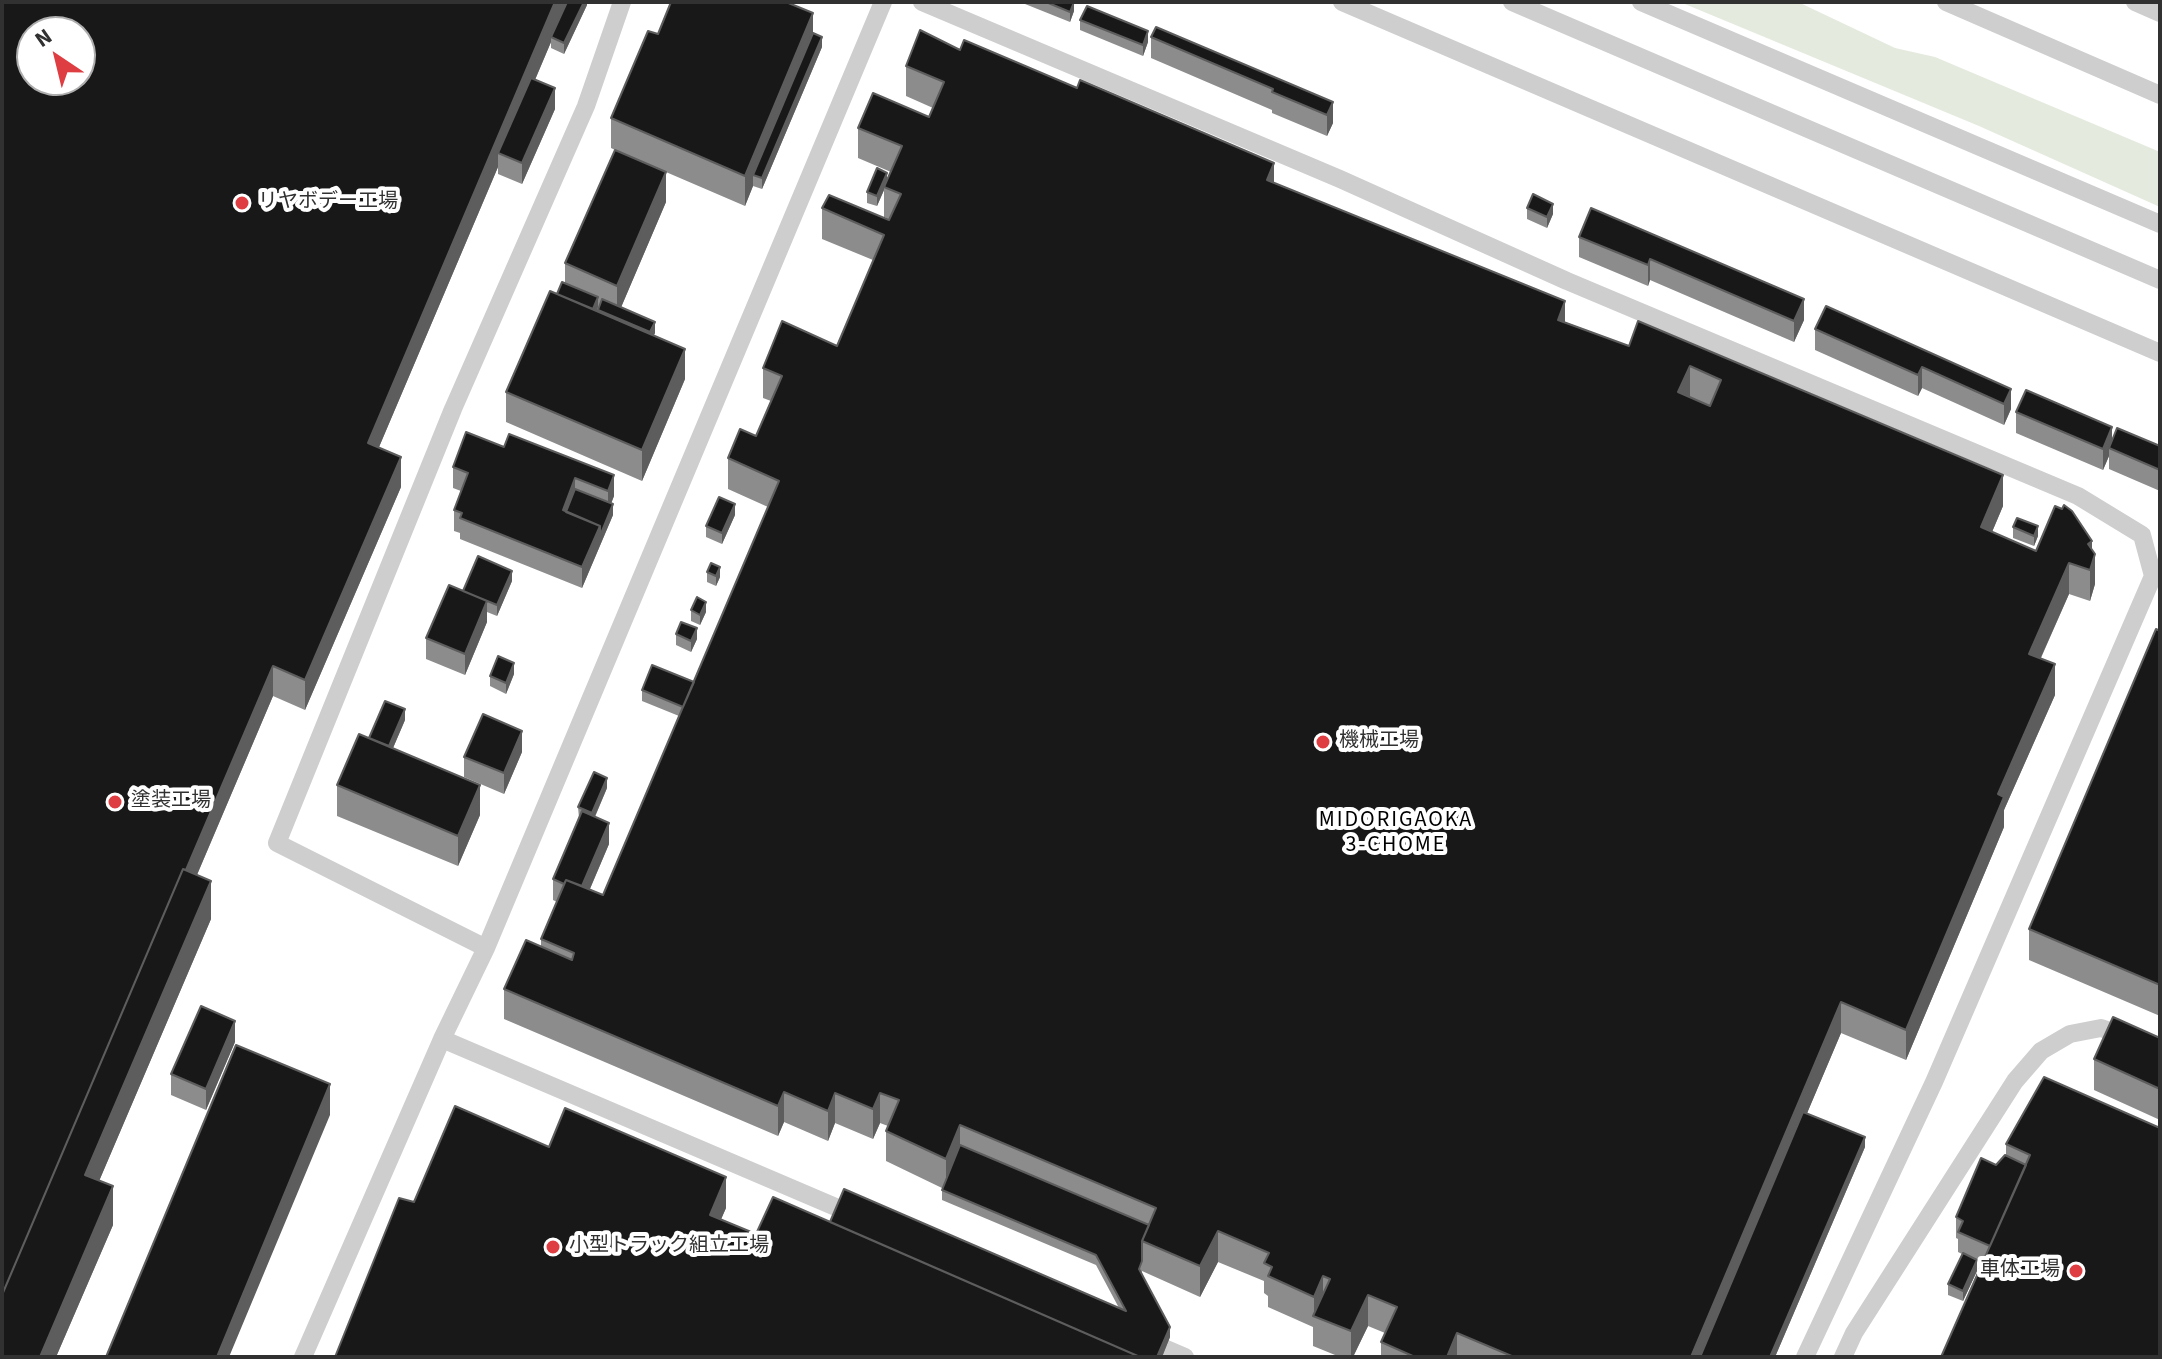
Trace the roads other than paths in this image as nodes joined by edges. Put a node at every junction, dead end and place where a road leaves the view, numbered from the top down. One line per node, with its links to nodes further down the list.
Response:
1 (622, 2): 15 (lane)
2 (883, 2): 15 (lane)
3 (922, 2): 14 (lane)
4 (1342, 2): 13 (lane)
5 (1512, 2): 12 (lane)
6 (1641, 2): 11 (lane)
7 (1946, 2): 10 (lane)
8 (2135, 2): 9 (lane)
9 (2160, 13)
10 (2160, 95)
11 (2160, 224)
12 (2160, 280)
13 (2160, 353)
14 (2156, 577): 22 (lane)
15 (486, 948): 16 (lane)
16 (442, 1039): 18 (lane); 20 (lane)
17 (2160, 1048): 23 (lane)
18 (877, 1225)
19 (1124, 1331): 21 (lane)
20 (303, 1357)
21 (1185, 1357)
22 (1805, 1357)
23 (1843, 1357)

